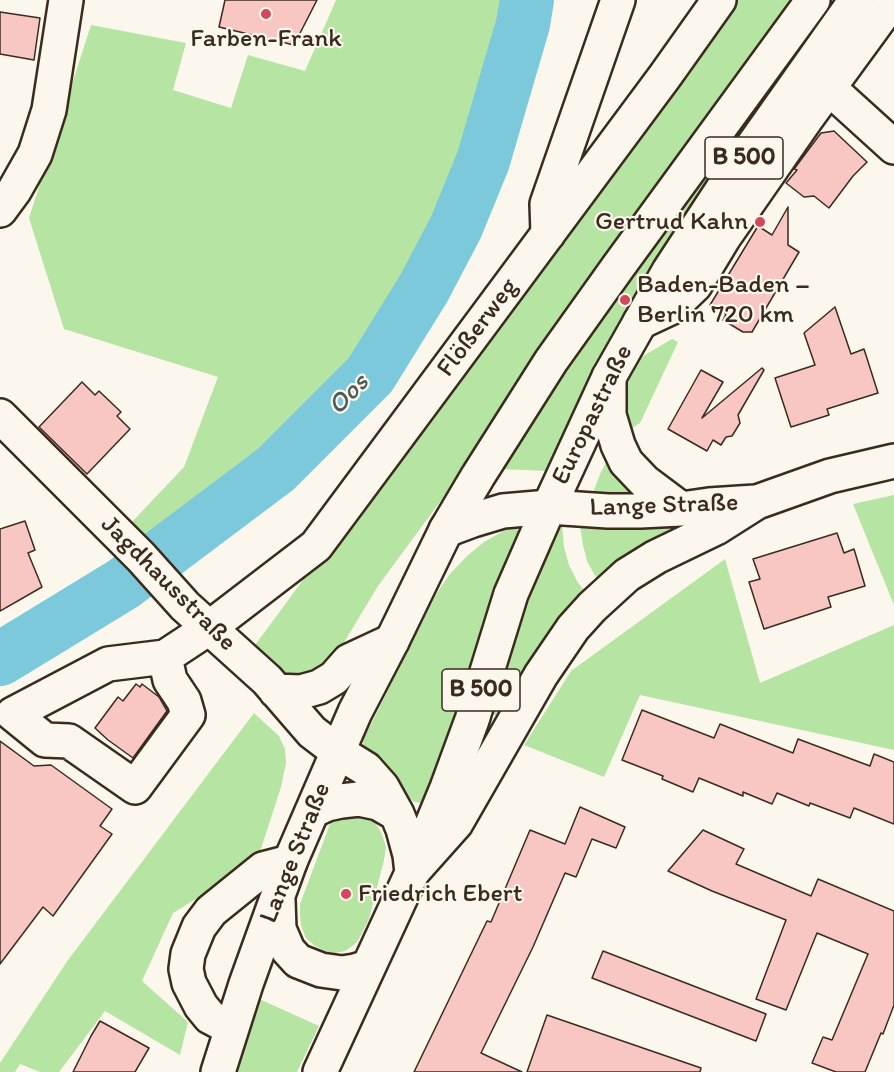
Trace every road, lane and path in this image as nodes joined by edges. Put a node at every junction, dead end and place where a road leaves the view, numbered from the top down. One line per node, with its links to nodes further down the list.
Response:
1 (66, 0): 9 (main road)
2 (618, 0): 10 (main road)
3 (719, 0): 10 (main road, Flößerweg)
4 (813, 0): 18 (main road, Europastraße / B 500)
5 (856, 0): 11 (main road, Europastraße / B 500)
6 (893, 0): 7 (main road)
7 (829, 88): 8 (main road); 11 (main road)
8 (894, 147)
9 (0, 210)
10 (548, 234): 19 (main road, Flößerweg)
11 (640, 322): 12 (main road, Europastraße / B 500)
12 (609, 377): 16 (main road, Europastraße / B 500); 17 (main road)
13 (0, 416): 19 (main road, Jagdhausstraße)
14 (894, 460): 15 (main road, Lange Straße)
15 (757, 502): 17 (main road, Lange Straße); 27 (main road, Lange Straße)
16 (549, 507): 17 (main road, Lange Straße); 18 (main road, Lange Straße); 27 (main road, Europastraße / B 500)
17 (681, 509)
18 (446, 530): 20 (main road, Lange Straße / B 500)
19 (209, 628): 21 (main road, Flößerweg); 22 (main road, Jagdhausstraße)
20 (392, 641): 22 (main road); 23 (main road, Lange Straße / B 500)
21 (165, 657): 21 (main road)
22 (276, 691): 23 (main road, Jagdhausstraße)
23 (337, 751): 24 (main road, Lange Straße / B 500); 25 (main road, Jagdhausstraße)
24 (312, 811): 25 (main road); 26 (main road, Lange Straße / B 500)
25 (397, 814): 27 (main road)
26 (290, 862): 28 (main road, Lange Straße / B 500); 30 (main road)
27 (412, 873): 29 (main road, Lange Straße / B 500)
28 (278, 894): 29 (main road); 30 (main road, Lange Straße / B 500)
29 (368, 967): 32 (main road, Lange Straße / B 500)
30 (231, 1028): 31 (main road, Lange Straße / B 500)
31 (218, 1072)
32 (320, 1072)

